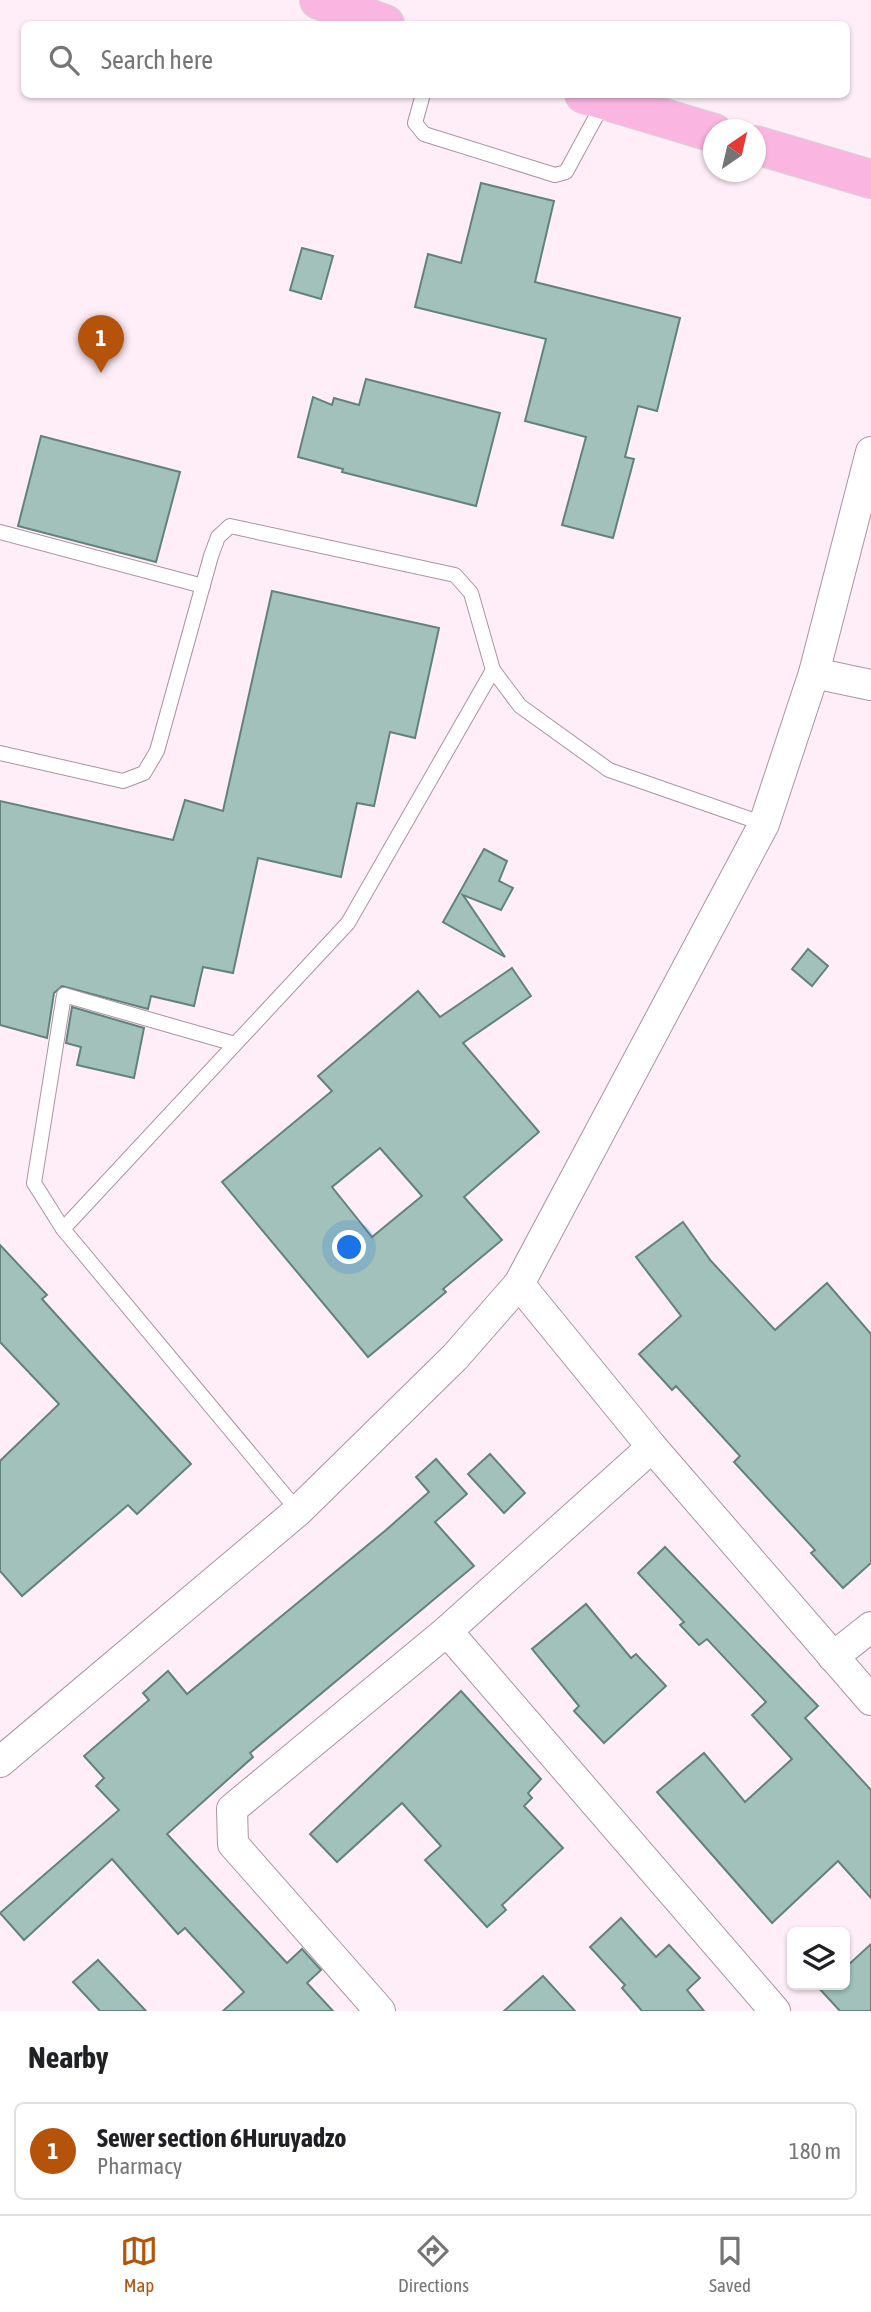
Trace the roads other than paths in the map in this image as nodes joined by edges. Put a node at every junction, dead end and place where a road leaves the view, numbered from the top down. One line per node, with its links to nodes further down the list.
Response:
1 (319, 0): 2 (main road)
2 (377, 21)
3 (422, 98): 4 (lane)
4 (594, 98): 5 (main road)
5 (703, 130)
6 (766, 148): 7 (main road)
7 (871, 179)
8 (871, 452): 12 (street)
9 (0, 532): 10 (lane)
10 (203, 586): 11 (lane); 14 (lane)
11 (493, 670): 15 (lane); 16 (lane)
12 (814, 673): 13 (street); 15 (street)
13 (871, 685)
14 (0, 753)
15 (764, 824): 18 (street)
16 (235, 1044): 17 (lane); 17 (lane)
17 (63, 1229): 20 (lane)
18 (519, 1284): 19 (street); 20 (street)
19 (652, 1447): 22 (street); 23 (street)
20 (298, 1511): 25 (street)
21 (871, 1628): 23 (street)
22 (447, 1630): 26 (street); 27 (street)
23 (833, 1657): 24 (street)
24 (871, 1700)
25 (0, 1762)
26 (380, 2011)
27 (775, 2011)

